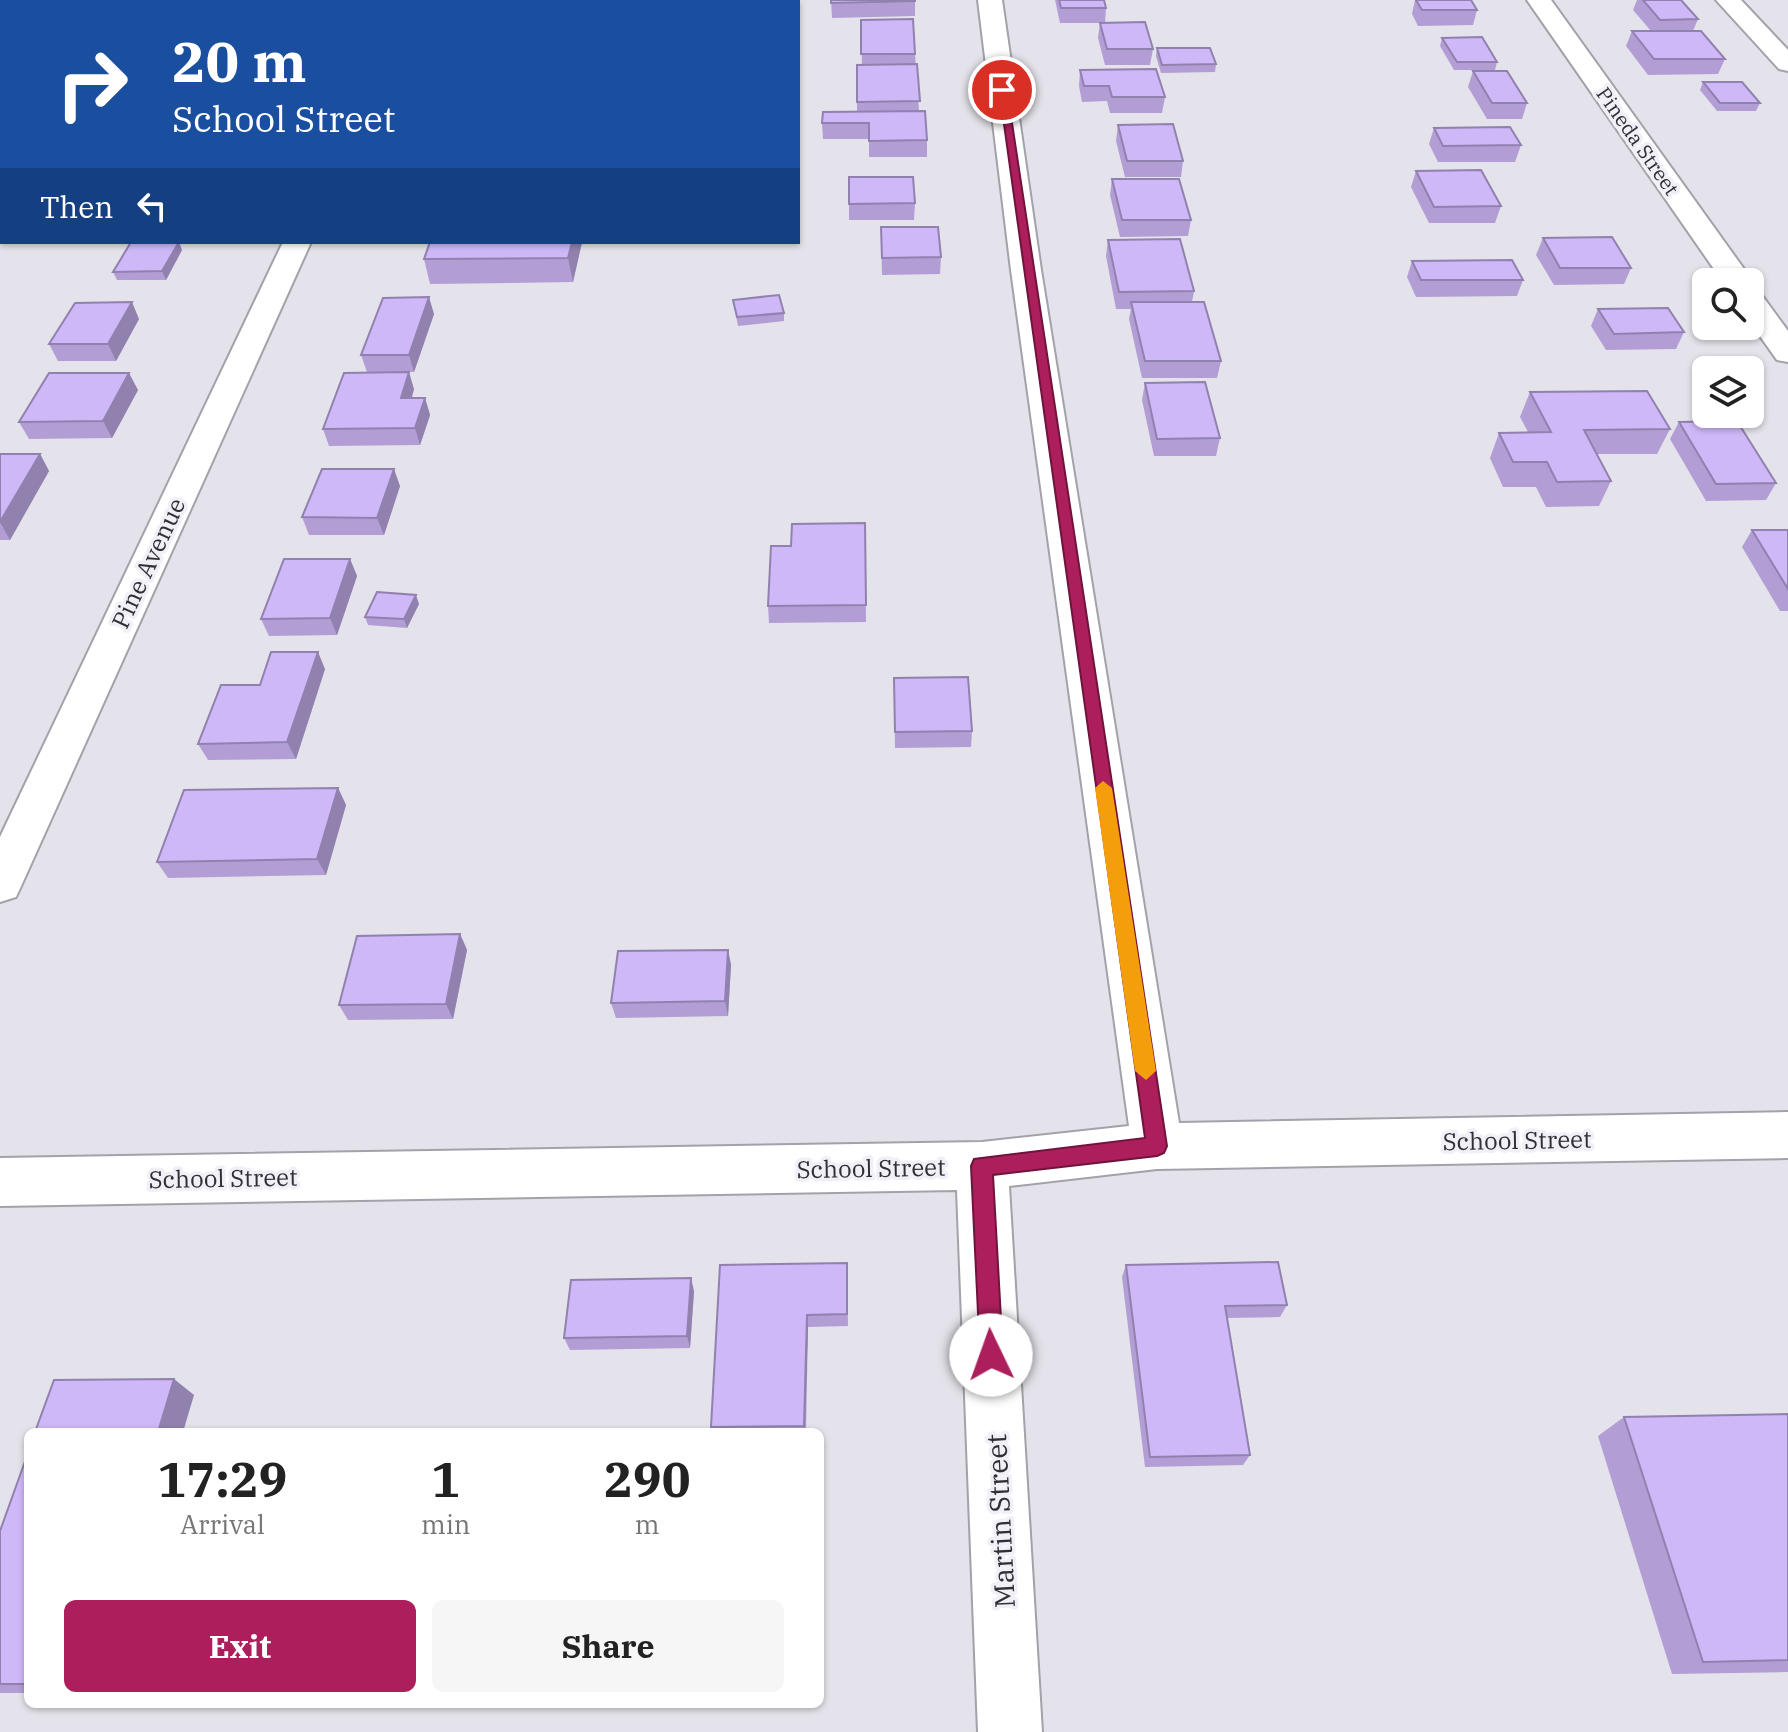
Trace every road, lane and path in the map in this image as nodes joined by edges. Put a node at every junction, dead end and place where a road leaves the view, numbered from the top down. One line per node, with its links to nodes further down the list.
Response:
1 (990, 0): 11 (street)
2 (1539, 0): 6 (street, Pineda Street)
3 (1728, 0): 4 (street)
4 (1788, 64)
5 (296, 244): 9 (street, Pine Avenue)
6 (1728, 268)
7 (1764, 320): 8 (street)
8 (1788, 353)
9 (0, 884)
10 (1788, 1135): 11 (street, School Street)
11 (1157, 1146): 12 (street, School Street)
12 (982, 1166): 13 (street, School Street); 14 (street, Martin Street)
13 (0, 1182)
14 (1010, 1732)

